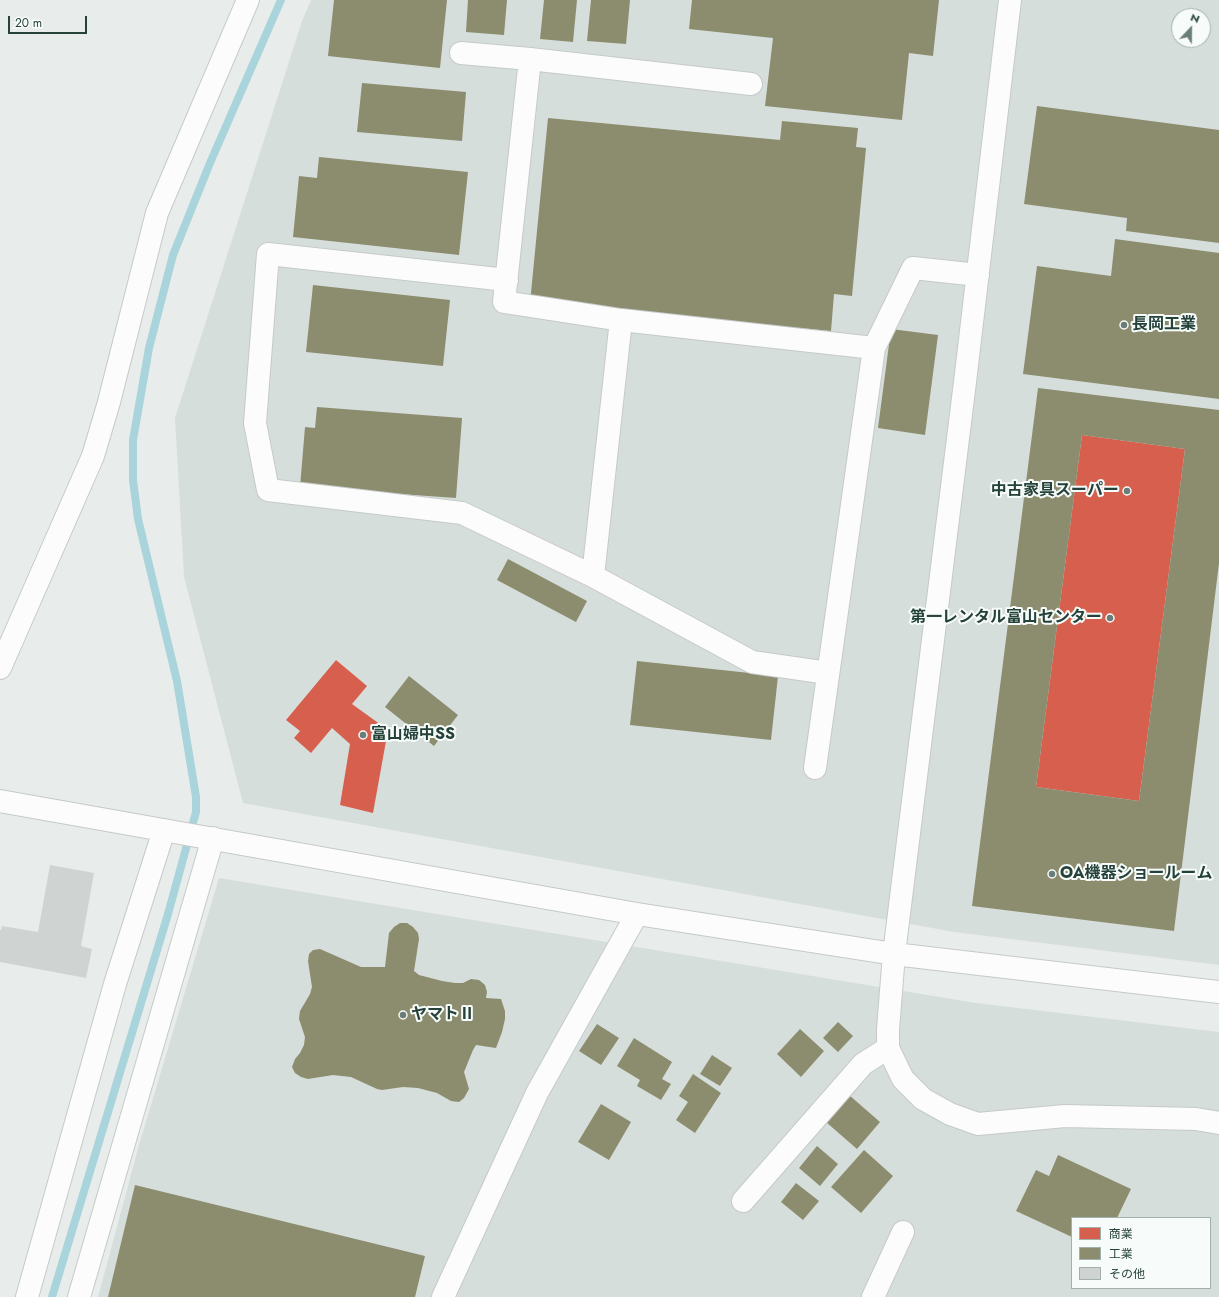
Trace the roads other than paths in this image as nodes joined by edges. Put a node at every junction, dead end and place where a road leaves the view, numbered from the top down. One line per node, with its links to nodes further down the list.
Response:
1 (248, 0): 11 (street)
2 (1010, 0): 6 (street)
3 (462, 53): 4 (street)
4 (530, 59): 5 (street); 7 (street)
5 (751, 84)
6 (978, 275): 9 (street); 18 (street)
7 (507, 280): 8 (street); 10 (street)
8 (621, 320): 9 (street); 10 (street)
9 (874, 348): 12 (street)
10 (593, 576): 12 (street)
11 (0, 668)
12 (828, 673): 13 (street)
13 (815, 768)
14 (0, 801): 15 (street)
15 (164, 830): 16 (street); 24 (street)
16 (213, 838): 17 (street); 25 (street)
17 (637, 914): 18 (street); 26 (street)
18 (894, 954): 19 (street); 20 (street)
19 (1219, 992)
20 (888, 1048): 21 (street); 22 (street)
21 (1219, 1123)
22 (743, 1201)
23 (903, 1232): 27 (street)
24 (27, 1297)
25 (79, 1297)
26 (443, 1297)
27 (873, 1297)

